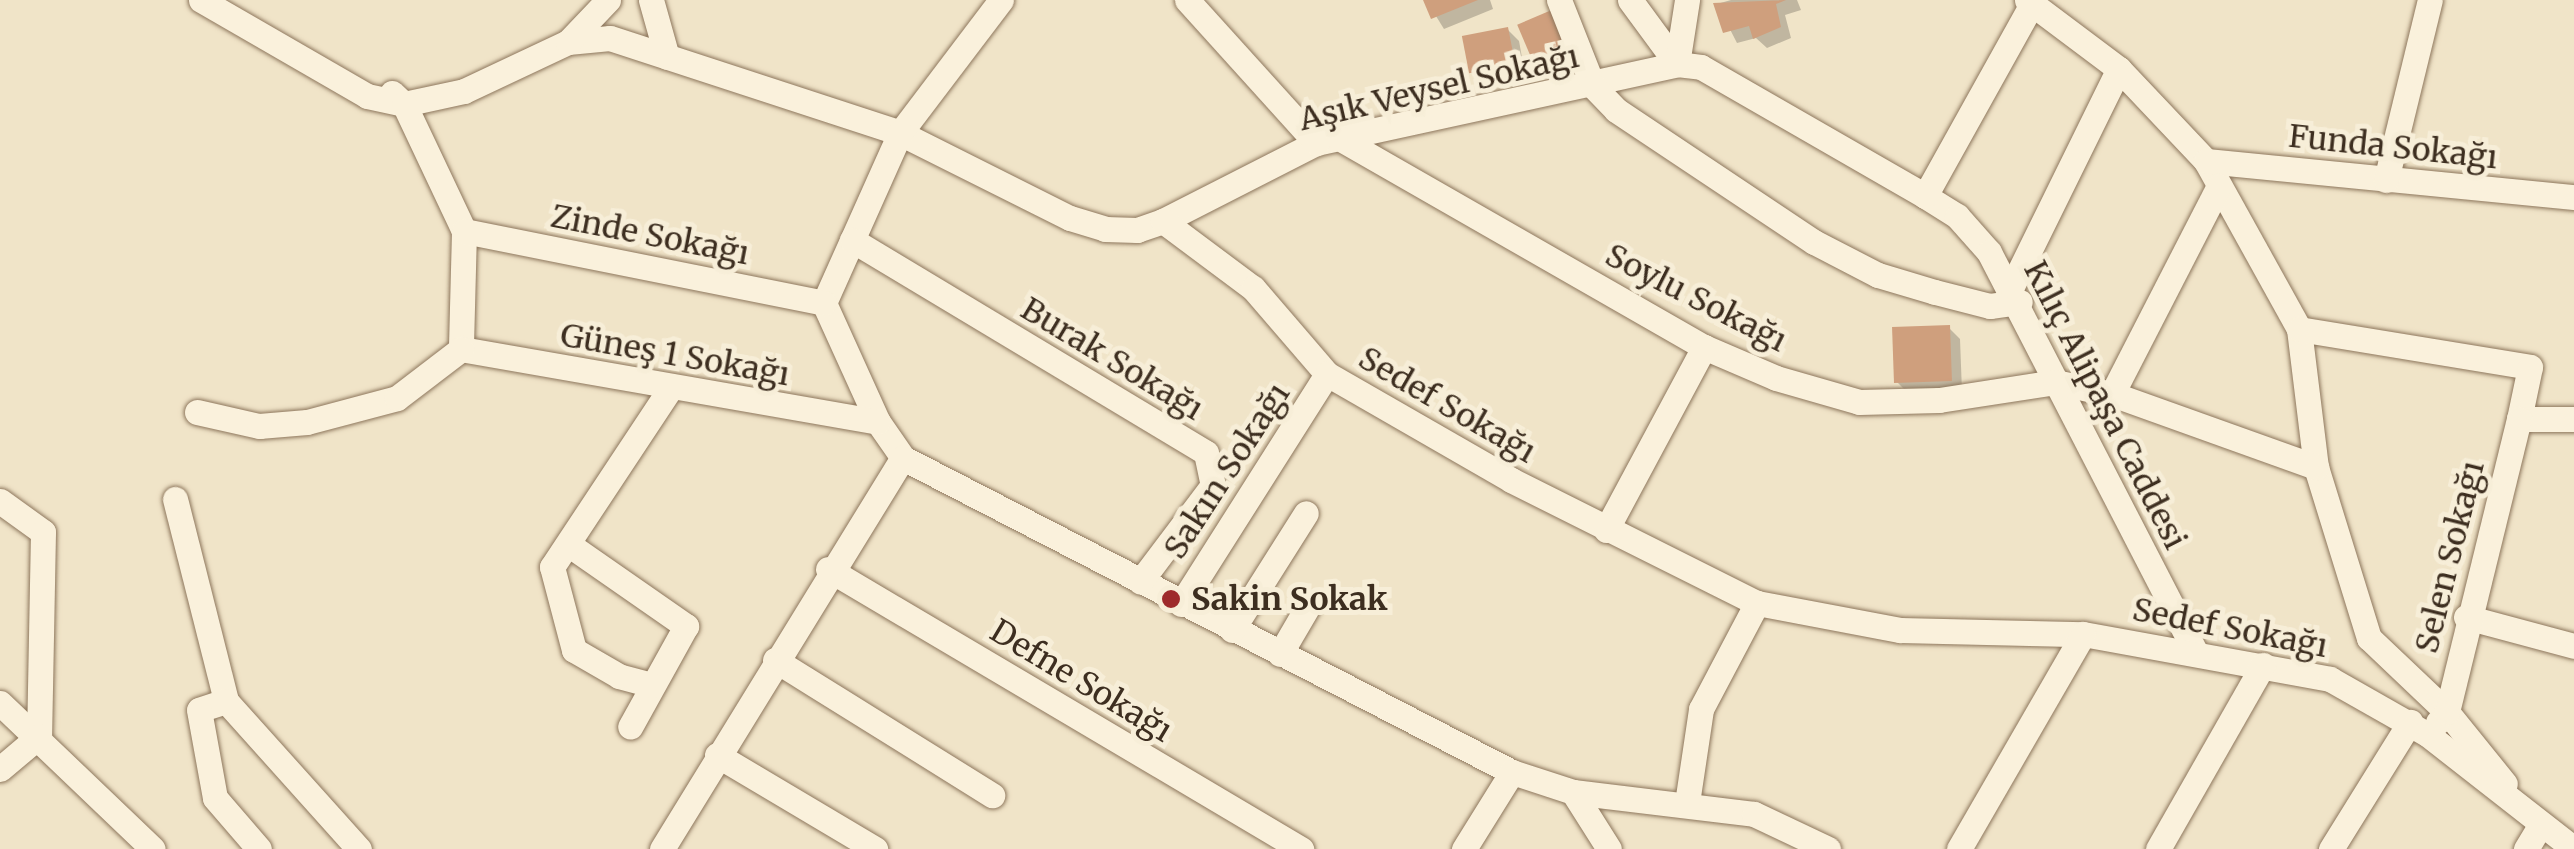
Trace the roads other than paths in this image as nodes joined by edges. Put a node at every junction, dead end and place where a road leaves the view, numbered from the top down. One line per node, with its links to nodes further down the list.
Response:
1 (201, 0): 17 (street)
2 (228, 0): 17 (street)
3 (608, 0): 12 (street)
4 (651, 0): 13 (street)
5 (1001, 0): 18 (street)
6 (1187, 0): 19 (street, Soylu Sokağı)
7 (1560, 0): 16 (street)
8 (1630, 0): 14 (street)
9 (1687, 0): 14 (street)
10 (2430, 0): 21 (street)
11 (2029, 2): 15 (street); 23 (street)
12 (568, 42): 13 (street); 17 (street)
13 (668, 57): 18 (street)
14 (1678, 64): 16 (street, Aşık Veysel Sokağı); 23 (street, Kılıç Alipaşa Caddesi)
15 (2120, 69): 20 (street); 28 (street)
16 (1593, 86): 19 (street, Aşık Veysel Sokağı); 28 (street)
17 (404, 104): 26 (street)
18 (900, 134): 25 (street); 27 (street)
19 (1328, 141): 25 (street, Aşık Veysel Sokağı); 31 (street, Soylu Sokağı)
20 (2206, 161): 21 (street, Funda Sokağı); 22 (street)
21 (2386, 180): 24 (street, Funda Sokağı)
22 (2219, 186): 30 (street); 36 (street)
23 (1925, 196): 28 (street, Kılıç Alipaşa Caddesi)
24 (2574, 197)
25 (1162, 221): 33 (street, Sedef Sokağı)
26 (464, 230): 29 (street, Zinde Sokağı); 32 (street)
27 (852, 240): 29 (street); 49 (street, Burak Sokağı)
28 (2016, 294): 34 (street, Kılıç Alipaşa Caddesi)
29 (824, 303): 40 (street)
30 (2299, 329): 38 (street, Selen Sokağı); 42 (street)
31 (1704, 347): 34 (street, Soylu Sokağı); 46 (street)
32 (461, 349): 35 (street, Güneş 1 Sokağı); 37 (street)
33 (1327, 374): 46 (street, Sedef Sokağı); 51 (street, Sakın Sokağı)
34 (2055, 382): 36 (street); 57 (street, Kılıç Alipaşa Caddesi)
35 (670, 389): 40 (street, Güneş 1 Sokağı); 47 (street)
36 (2112, 394): 42 (street)
37 (197, 412)
38 (2519, 419): 39 (street); 53 (street, Selen Sokağı)
39 (2574, 419)
40 (878, 422): 41 (street)
41 (902, 458): 48 (street); 49 (street)
42 (2316, 467): 58 (street)
43 (175, 499): 65 (street)
44 (0, 501): 71 (street)
45 (1306, 514): 54 (street)
46 (1606, 530): 50 (street, Sedef Sokağı)
47 (568, 544): 63 (street); 63 (street)
48 (828, 569): 60 (street); 79 (street, Defne Sokağı)
49 (1140, 582): 51 (street)
50 (1757, 603): 55 (street, Sedef Sokağı); 77 (street)
51 (1181, 604): 54 (street)
52 (1308, 606): 59 (street)
53 (2466, 617): 56 (street); 68 (street, Selen Sokağı)
54 (1232, 630): 59 (street)
55 (2082, 634): 57 (street, Sedef Sokağı); 88 (street)
56 (2574, 646)
57 (2194, 650): 61 (street, Sedef Sokağı)
58 (2377, 652): 62 (street); 64 (street)
59 (1280, 654): 74 (street)
60 (775, 660): 72 (street); 76 (street)
61 (2263, 665): 64 (street, Sedef Sokağı); 89 (street)
62 (2410, 674): 67 (street); 68 (street)
63 (652, 685): 69 (street)
64 (2357, 688): 67 (street)
65 (226, 701): 81 (street); 82 (street)
66 (0, 703): 71 (street)
67 (2388, 708): 70 (street)
68 (2447, 712): 70 (street); 78 (street)
69 (630, 727)
70 (2419, 728): 78 (street); 90 (street)
71 (39, 736): 73 (street); 80 (street)
72 (717, 754): 83 (street); 84 (street)
73 (0, 770)
74 (1512, 772): 75 (street); 85 (street)
75 (1574, 792): 77 (street); 86 (street)
76 (992, 796)
77 (1687, 802): 87 (street)
78 (2540, 826): 91 (street); 92 (street)
79 (1287, 845)
80 (153, 849)
81 (260, 849)
82 (359, 849)
83 (662, 849)
84 (875, 849)
85 (1464, 849)
86 (1609, 849)
87 (1828, 849)
88 (1960, 849)
89 (2158, 849)
90 (2331, 849)
91 (2526, 849)
92 (2574, 849)

